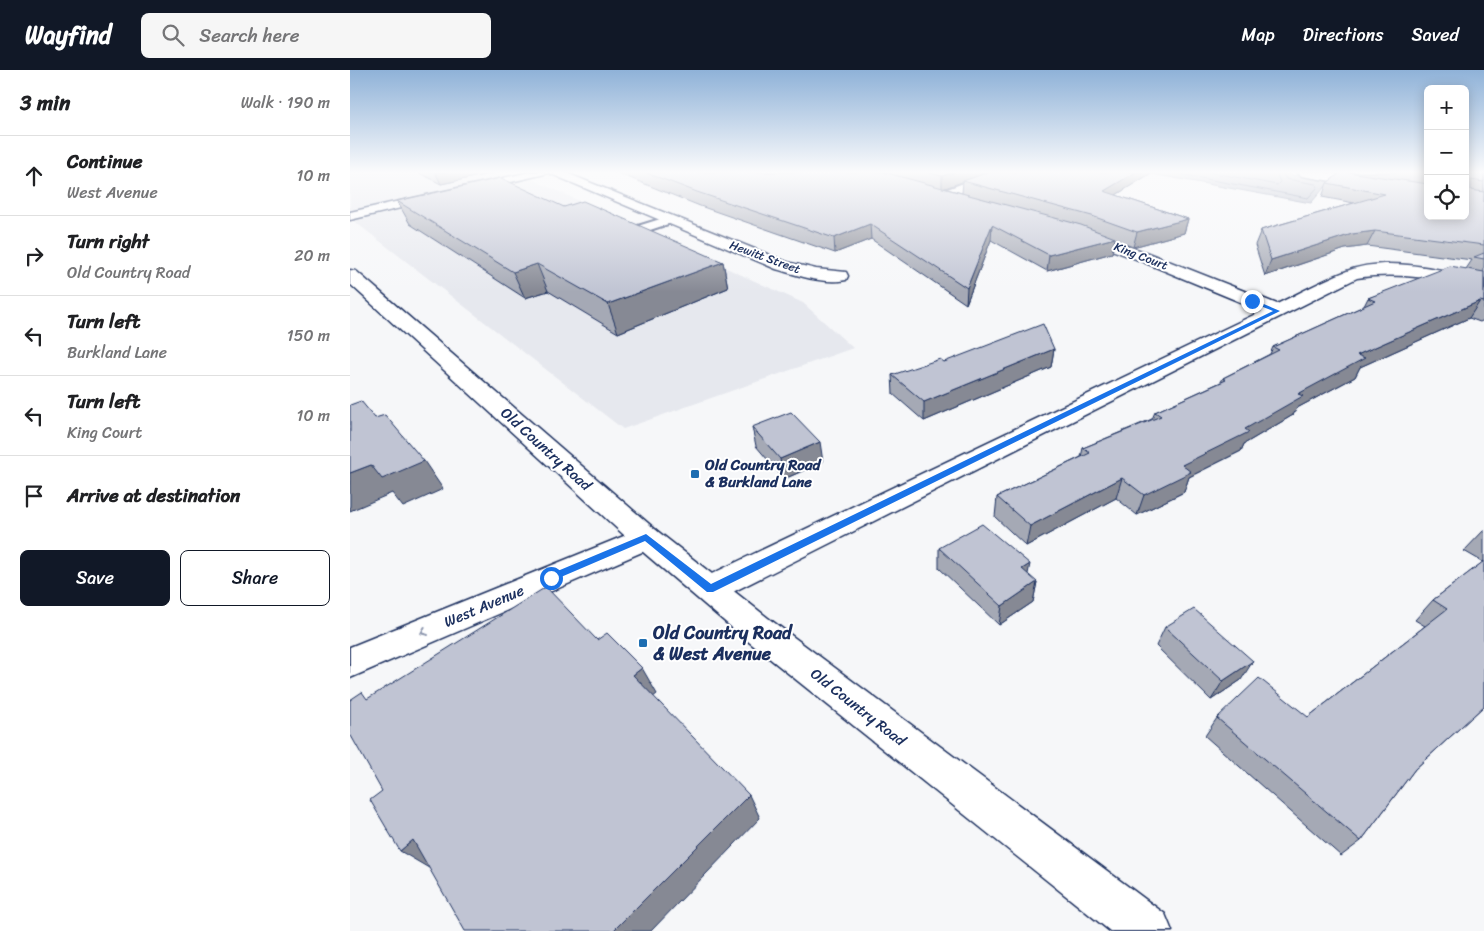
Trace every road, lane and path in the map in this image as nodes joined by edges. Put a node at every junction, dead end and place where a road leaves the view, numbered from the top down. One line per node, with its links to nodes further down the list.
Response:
1 (367, 212): 3 (street)
2 (651, 212): 4 (street, Hewitt Street)
3 (350, 216)
4 (670, 220): 6 (lane); 7 (street, Hewitt Street)
5 (1068, 230): 10 (street, King Court)
6 (632, 232)
7 (840, 276)
8 (353, 281): 11 (street, Old Country Road)
9 (1484, 284): 10 (street)
10 (1278, 311): 12 (street)
11 (646, 538): 12 (street, Old Country Road); 13 (street, West Avenue, one-way to 13)
12 (710, 589): 14 (street, Old Country Road)
13 (350, 663)
14 (1148, 931)

